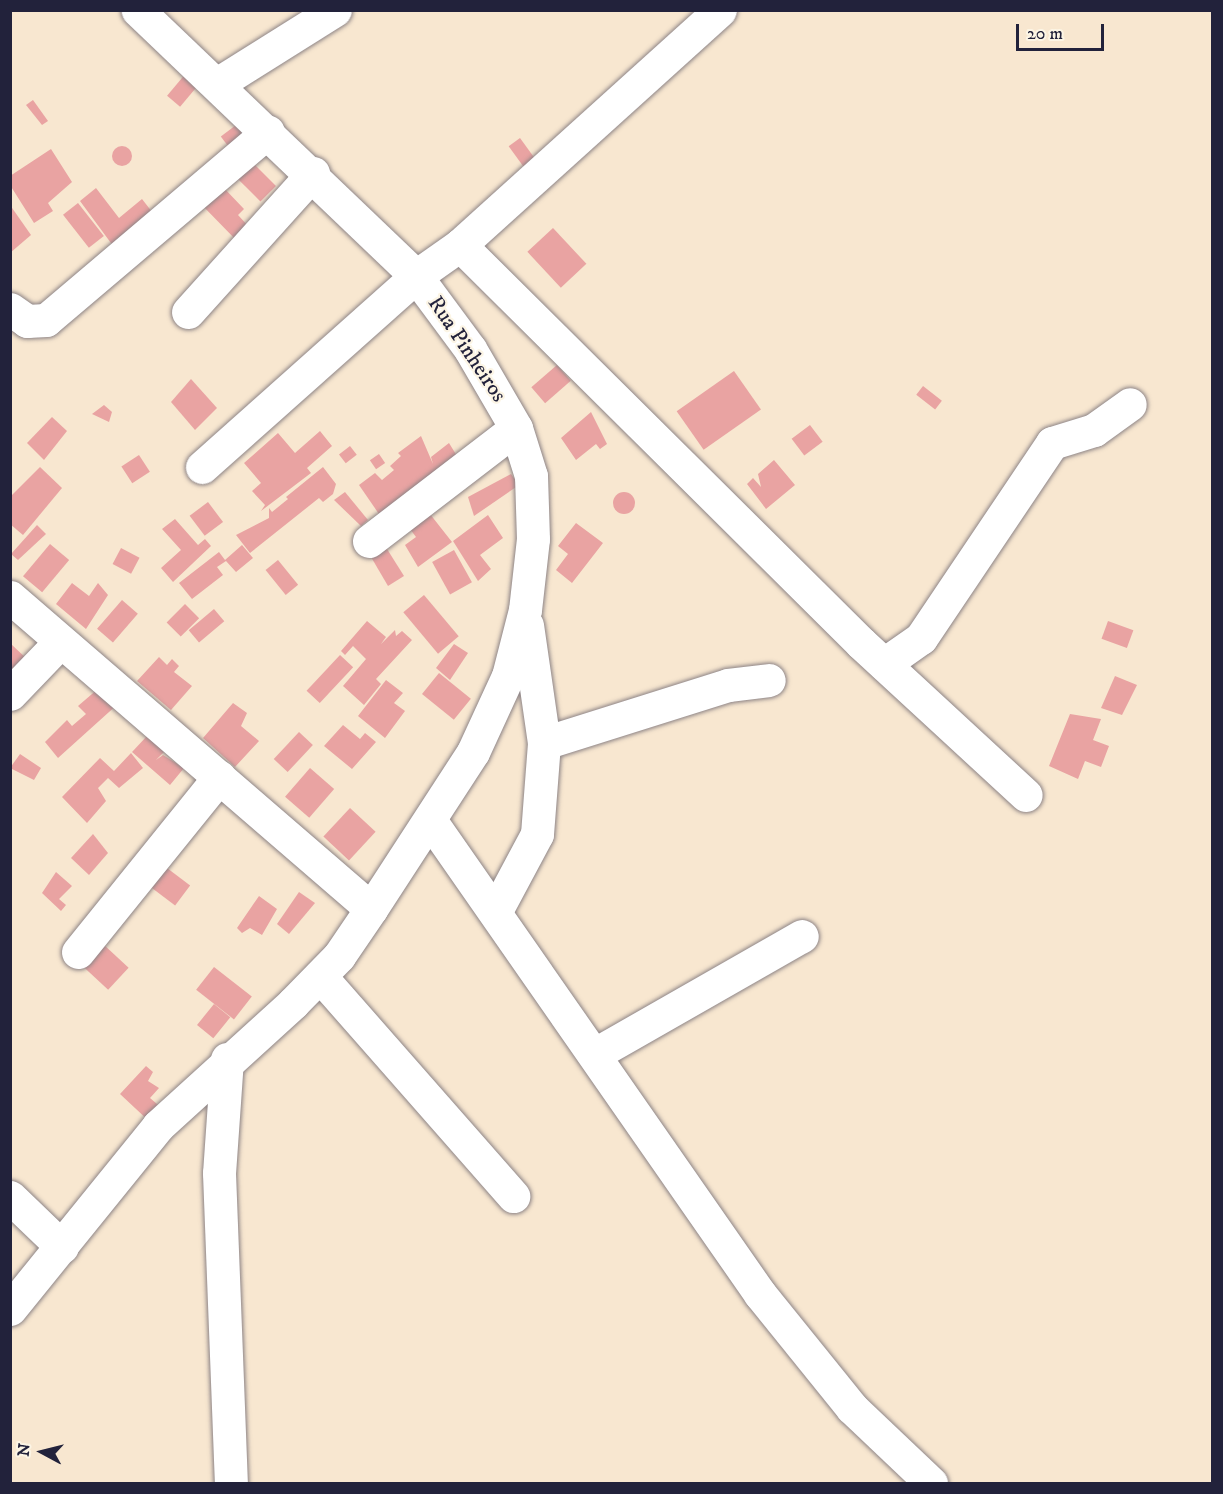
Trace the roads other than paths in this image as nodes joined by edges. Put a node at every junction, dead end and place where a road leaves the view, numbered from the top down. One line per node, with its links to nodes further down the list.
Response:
1 (138, 10): 4 (street, Rua Pinheiros)
2 (335, 10): 4 (street)
3 (720, 10): 7 (street)
4 (217, 84): 5 (street, Rua Pinheiros)
5 (268, 132): 6 (street, Rua Pinheiros); 9 (street)
6 (313, 173): 8 (street, Rua Pinheiros); 10 (street)
7 (460, 245): 8 (street); 18 (street)
8 (416, 276): 12 (street, Rua Pinheiros); 13 (street)
9 (10, 309)
10 (188, 312)
11 (1130, 404): 18 (street)
12 (516, 428): 14 (street); 16 (street, Rua Pinheiros)
13 (202, 467)
14 (369, 541)
15 (10, 597): 17 (street)
16 (525, 610): 21 (street); 24 (street, Rua Pinheiros)
17 (60, 642): 20 (street); 22 (street)
18 (884, 664): 23 (street)
19 (769, 680): 21 (street)
20 (10, 694)
21 (544, 743): 26 (street)
22 (219, 777): 25 (street); 28 (street)
23 (1026, 795)
24 (430, 820): 25 (street, Rua Pinheiros); 26 (street)
25 (371, 909): 29 (street, Rua Pinheiros)
26 (497, 909): 30 (street)
27 (802, 936): 30 (street)
28 (78, 952)
29 (320, 976): 31 (street, Rua Pinheiros); 32 (street)
30 (595, 1054): 36 (street)
31 (227, 1059): 34 (street, Rua Pinheiros); 37 (street)
32 (513, 1196)
33 (10, 1197): 34 (street)
34 (62, 1247): 35 (street, Rua Pinheiros)
35 (10, 1309)
36 (931, 1483)
37 (231, 1484)

